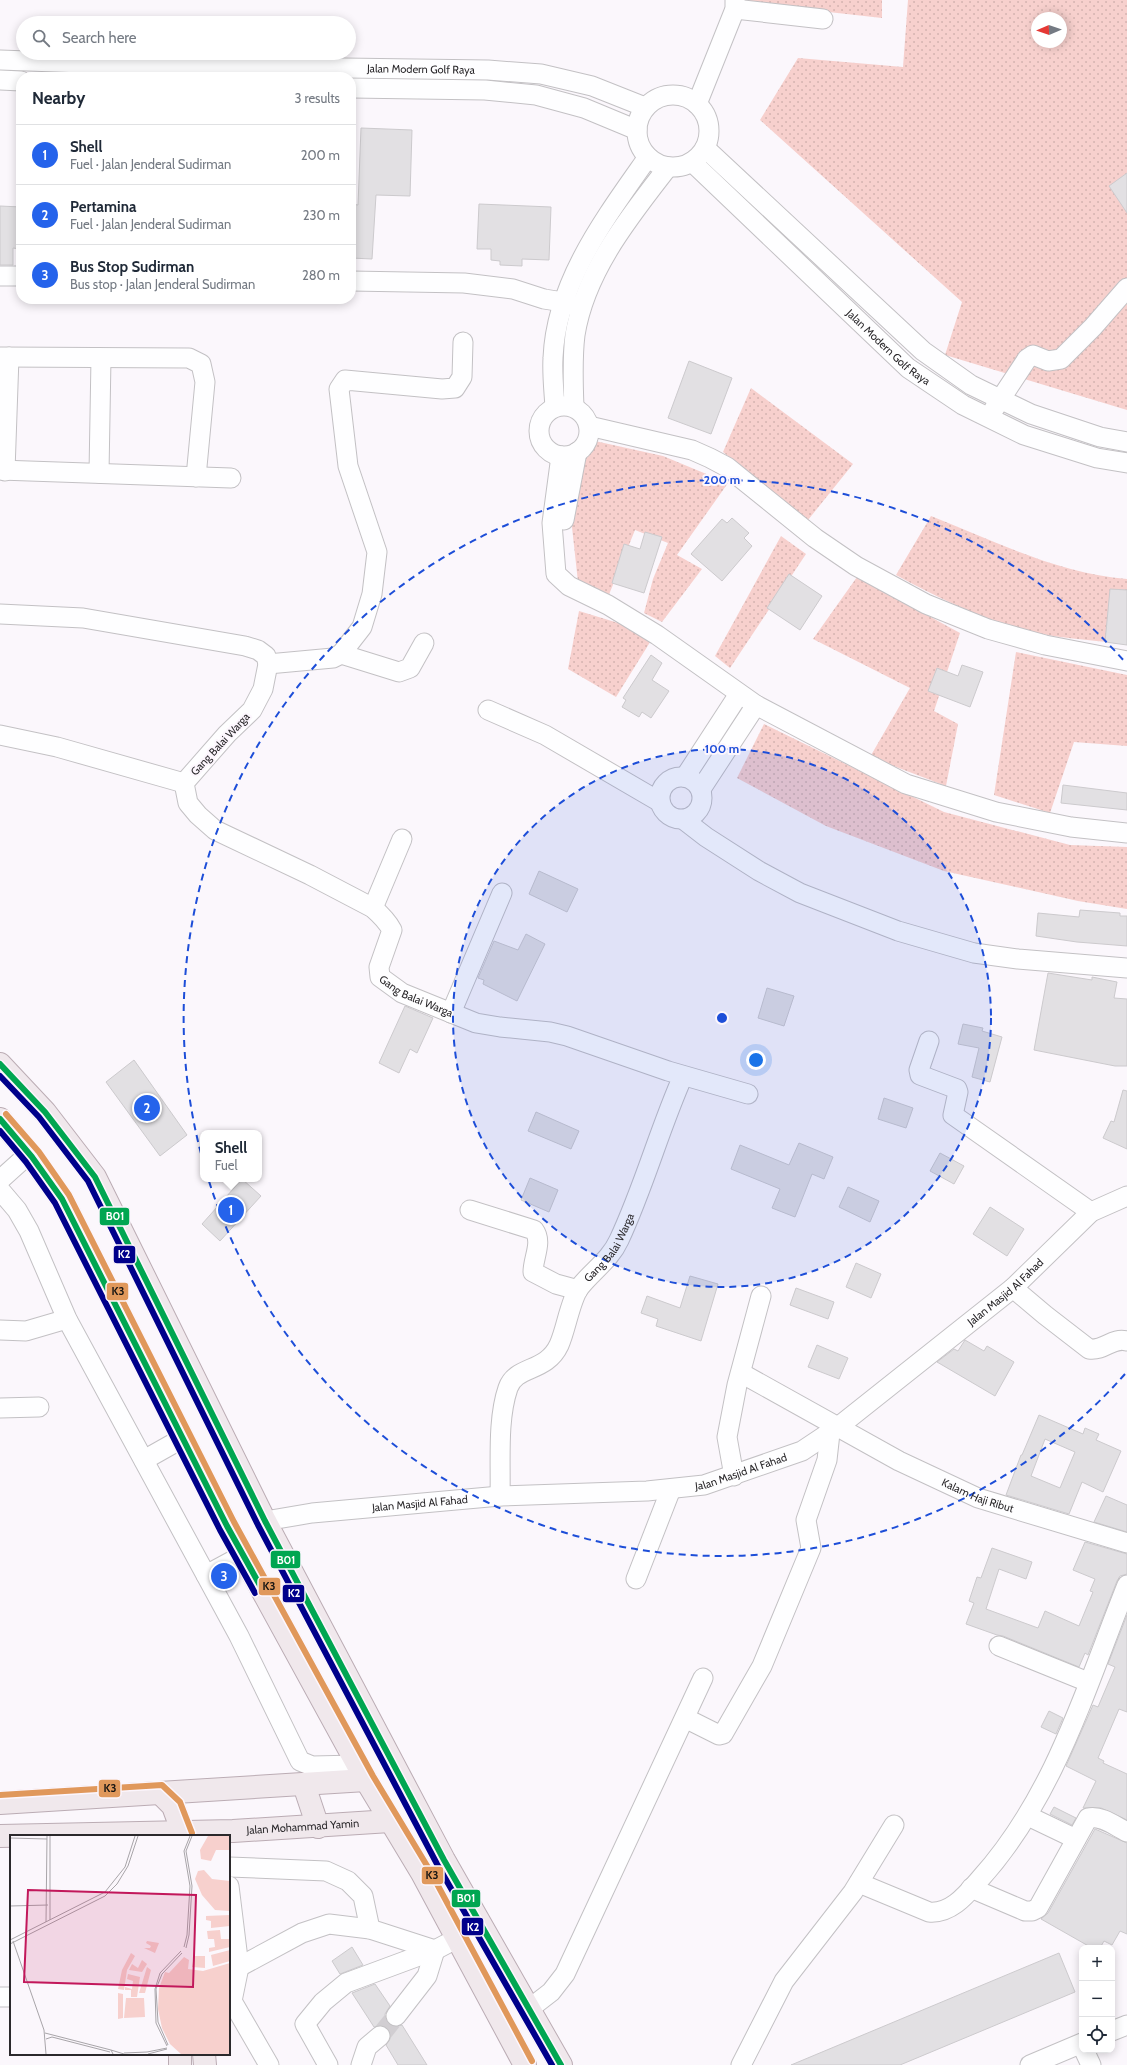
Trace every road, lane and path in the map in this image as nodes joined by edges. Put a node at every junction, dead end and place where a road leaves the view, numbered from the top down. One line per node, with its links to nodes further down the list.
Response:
1 (735, 4): 2 (street); 7 (street)
2 (823, 19)
3 (0, 60): 8 (street, Jalan Modern Golf Raya)
4 (0, 80): 5 (street)
5 (16, 81)
6 (356, 88): 9 (street, Jalan Modern Golf Raya)
7 (697, 104): 8 (street); 10 (street)
8 (645, 107): 9 (street)
9 (637, 130): 11 (street)
10 (705, 148): 12 (street); 23 (street, Jalan Modern Golf Raya)
11 (648, 157): 13 (street); 18 (street)
12 (692, 162): 13 (street); 26 (street, Jalan Modern Golf Raya)
13 (668, 166): 19 (street)
14 (0, 276): 15 (street)
15 (16, 276)
16 (356, 281): 18 (street)
17 (1127, 288): 23 (street)
18 (563, 302): 19 (street); 24 (street)
19 (582, 308): 25 (street)
20 (463, 342): 37 (street)
21 (4, 357): 22 (street); 31 (street)
22 (101, 358): 32 (street); 33 (street)
23 (1001, 399): 26 (street); 28 (street, Jalan Modern Golf Raya)
24 (555, 407): 25 (street); 29 (street)
25 (574, 408): 27 (street)
26 (989, 418): 30 (street, Jalan Modern Golf Raya)
27 (589, 426): 29 (street); 38 (street)
28 (1127, 442)
29 (569, 454): 40 (street)
30 (1127, 463)
31 (2, 470): 32 (street)
32 (99, 473): 33 (street)
33 (196, 477): 34 (street)
34 (231, 478)
35 (0, 614): 39 (street)
36 (424, 643): 37 (street)
37 (341, 654): 39 (street)
38 (1127, 661)
39 (268, 664): 45 (street, Gang Balai Warga)
40 (739, 694): 41 (street); 44 (street)
41 (756, 705): 46 (street); 49 (street)
42 (488, 710): 47 (street)
43 (0, 735): 45 (street)
44 (685, 777): 46 (street); 47 (street)
45 (184, 783): 52 (street, Gang Balai Warga)
46 (701, 789): 48 (street)
47 (660, 802): 48 (street)
48 (684, 820): 53 (street)
49 (1127, 833)
50 (402, 839): 52 (street)
51 (502, 893): 54 (street)
52 (373, 908): 54 (street, Gang Balai Warga)
53 (1127, 968)
54 (451, 1013): 57 (street, Gang Balai Warga)
55 (929, 1041): 65 (street)
56 (0, 1064): 81 (main road)
57 (683, 1076): 58 (street); 67 (street, Gang Balai Warga)
58 (748, 1094)
59 (0, 1119): 60 (main road)
60 (30, 1153): 61 (street); 76 (main road)
61 (0, 1180)
62 (0, 1190): 69 (street)
63 (1125, 1198): 65 (street, Jalan Masjid Al Fahad)
64 (470, 1210): 67 (street)
65 (1091, 1212): 66 (street, Jalan Masjid Al Fahad)
66 (1013, 1288): 71 (street); 75 (street, Jalan Masjid Al Fahad)
67 (578, 1290): 80 (street, Gang Balai Warga)
68 (761, 1296): 72 (street)
69 (67, 1319): 70 (street); 77 (street)
70 (0, 1330)
71 (1127, 1341)
72 (741, 1373): 75 (street, Kalam Haji Ribut); 78 (street)
73 (39, 1407): 74 (street)
74 (0, 1408)
75 (834, 1430): 78 (street, Jalan Masjid Al Fahad); 82 (street, Kalam Haji Ribut); 90 (street)
76 (183, 1438): 77 (street); 83 (main road)
77 (144, 1460): 84 (street)
78 (734, 1476): 79 (street, Jalan Masjid Al Fahad)
79 (671, 1489): 80 (street, Jalan Masjid Al Fahad); 85 (street)
80 (500, 1496): 81 (street, Jalan Masjid Al Fahad)
81 (265, 1522): 114 (main road)
82 (1127, 1543)
83 (243, 1555): 84 (street); 91 (main road)
84 (206, 1575): 91 (street)
85 (636, 1579)
86 (1127, 1585): 89 (street)
87 (999, 1646): 89 (street)
88 (703, 1678): 90 (street)
89 (1088, 1682): 95 (street)
90 (685, 1718): 114 (street)
91 (362, 1773): 92 (main road); 96 (main road)
92 (304, 1786): 93 (main road); 98 (main road)
93 (160, 1793): 94 (main road); 100 (main road)
94 (0, 1803)
95 (1028, 1816): 104 (street); 107 (street)
96 (390, 1821): 98 (main road, Jalan Mohammad Yamin); 110 (main road)
97 (894, 1825): 106 (street)
98 (318, 1827): 100 (main road, Jalan Mohammad Yamin)
99 (1127, 1832): 104 (street)
100 (184, 1834): 101 (main road, Jalan Mohammad Yamin)
101 (92, 1835)
102 (0, 1836): 103 (main road, Jalan Mohammad Yamin)
103 (10, 1836)
104 (1076, 1839): 107 (street)
105 (230, 1867): 109 (street)
106 (859, 1883): 107 (street); 128 (street)
107 (971, 1888)
108 (230, 1894): 112 (street)
109 (370, 1929): 111 (street); 112 (street)
110 (456, 1939): 111 (street); 126 (main road)
111 (435, 1950): 115 (street); 124 (street)
112 (239, 1967): 113 (street)
113 (231, 2001): 123 (street)
114 (529, 2009): 127 (main road)
115 (396, 2016)
116 (1127, 2025): 117 (street)
117 (1115, 2030)
118 (380, 2036): 125 (street)
119 (1079, 2046): 129 (street)
120 (1086, 2053): 130 (street)
121 (204, 2055): 122 (main road)
122 (205, 2065)
123 (269, 2065)
124 (328, 2065)
125 (361, 2065)
126 (525, 2065)
127 (561, 2065)
128 (741, 2065)
129 (1030, 2065)
130 (1091, 2065)

